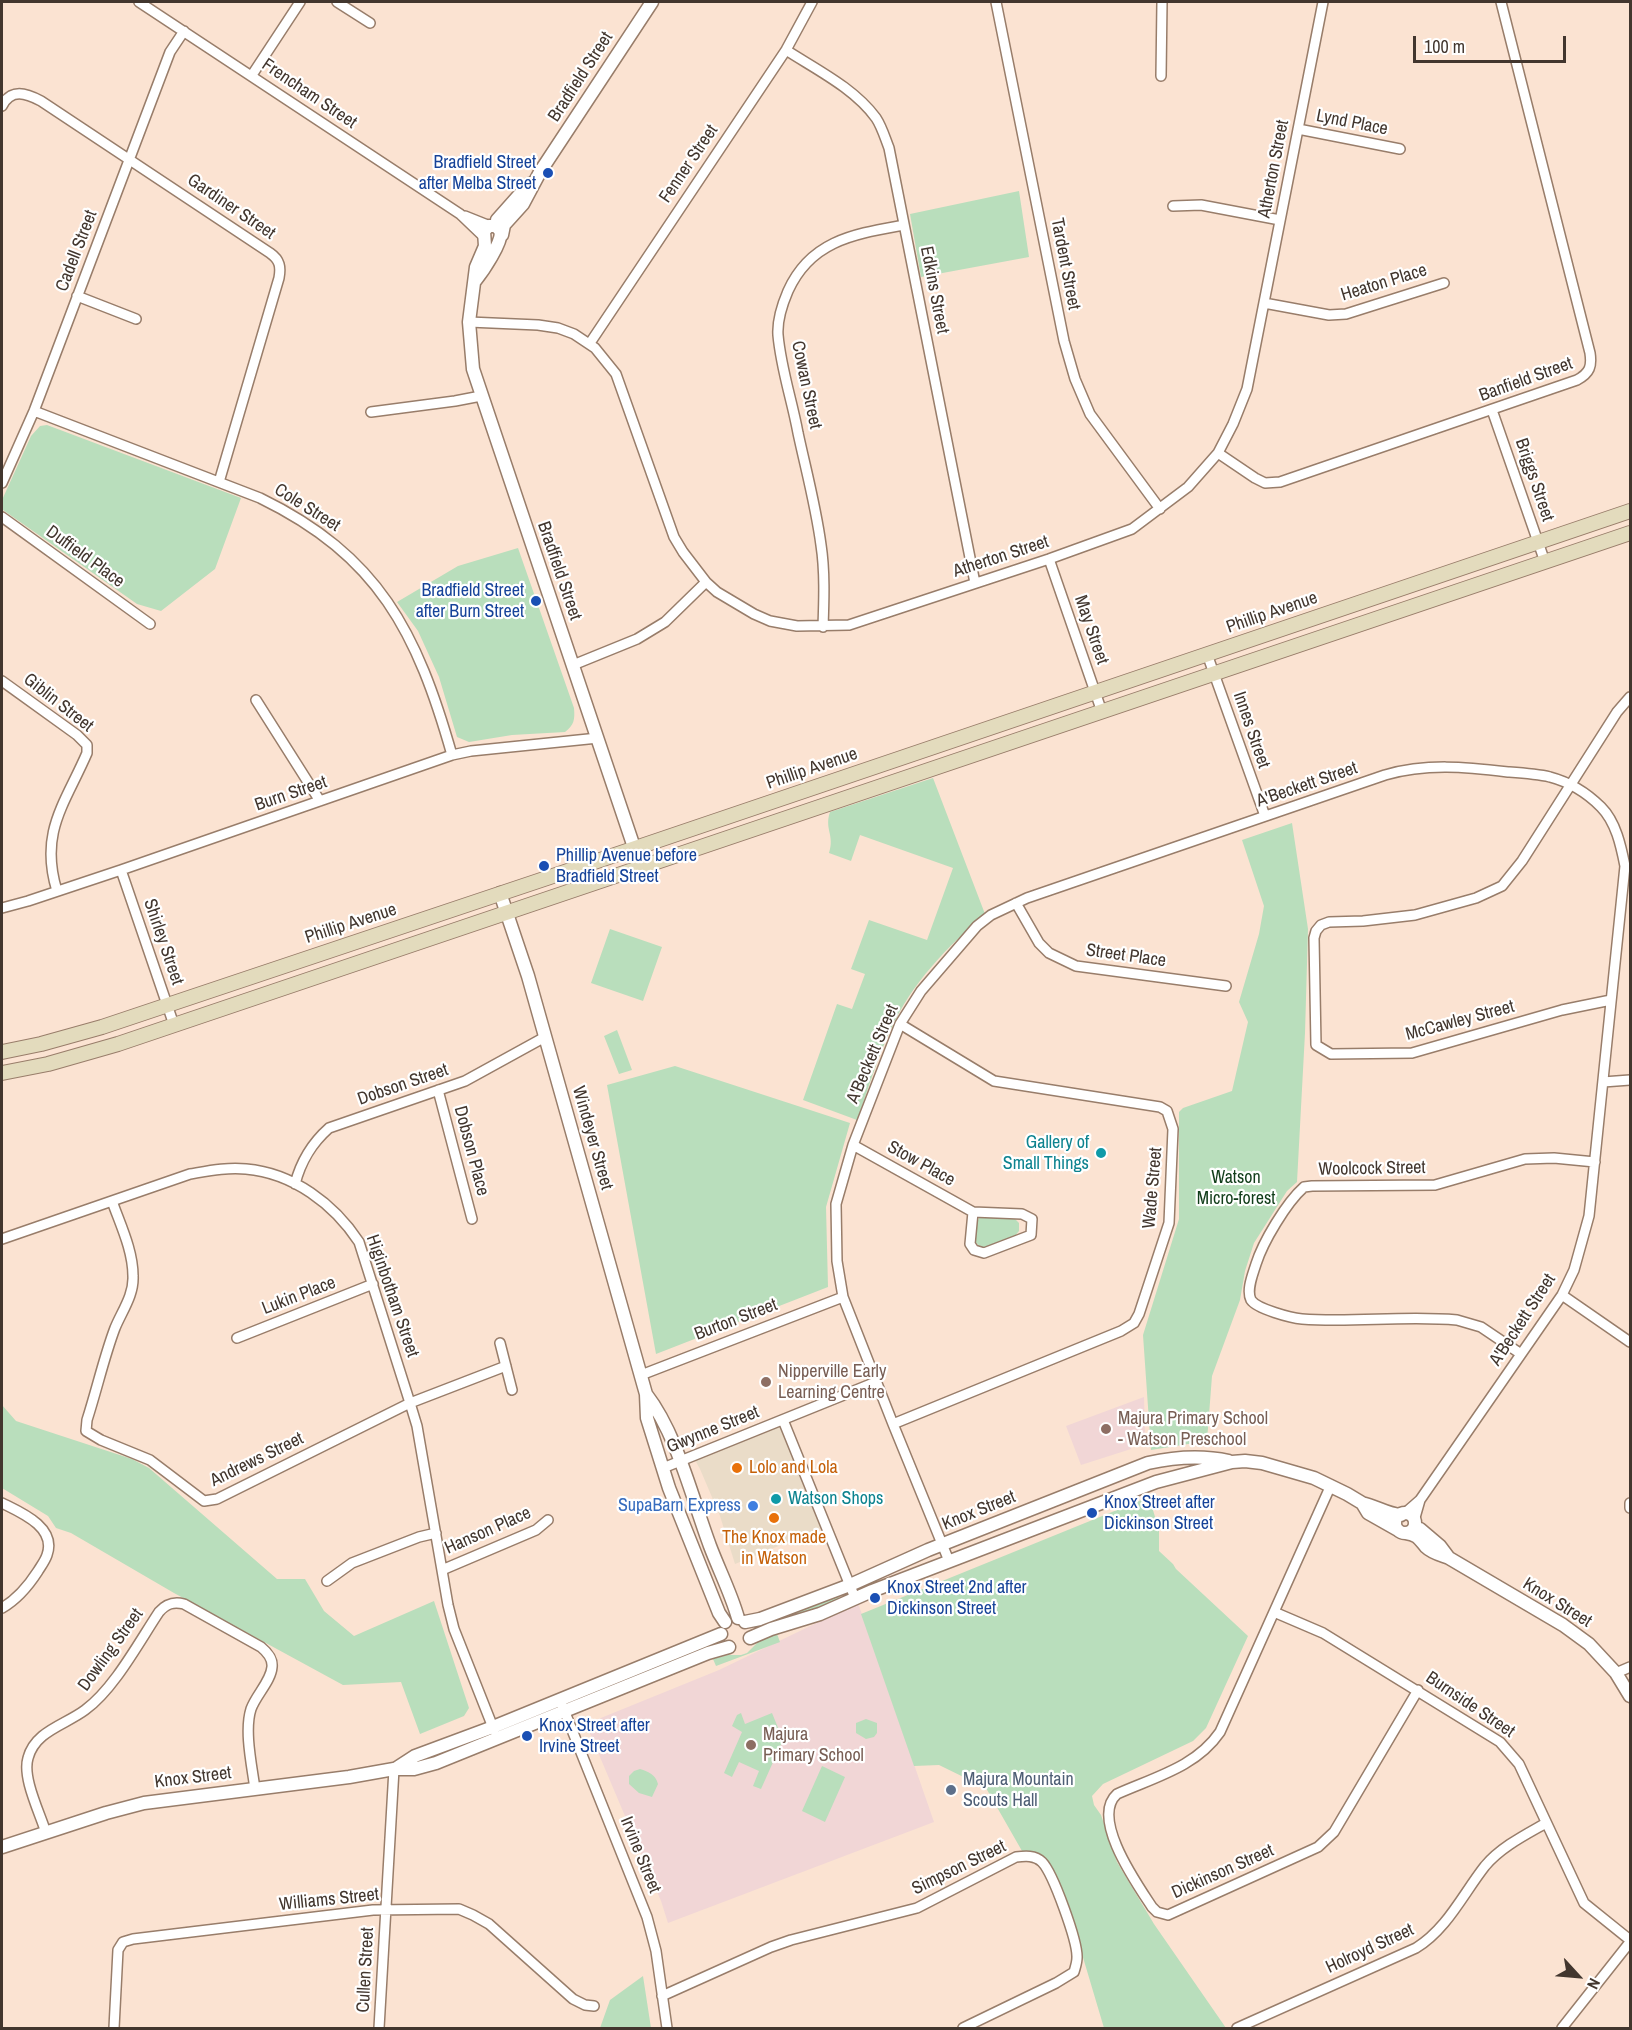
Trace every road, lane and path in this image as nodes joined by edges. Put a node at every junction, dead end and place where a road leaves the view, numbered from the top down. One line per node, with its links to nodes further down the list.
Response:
1 (139, 2): 11 (street, Frencham Street)
2 (300, 2): 13 (street)
3 (337, 2): 10 (street)
4 (652, 2): 19 (street, Bradfield Street)
5 (812, 2): 12 (street, Fenner Street)
6 (996, 2): 39 (street, Tardent Street)
7 (1162, 2): 14 (street)
8 (1323, 2): 16 (street, Atherton Street)
9 (1501, 2): 33 (street, Banfield Street)
10 (370, 23)
11 (184, 31): 13 (street, Frencham Street); 18 (street, Cadell Street)
12 (786, 50): 22 (street, Edkins Street); 31 (street, Fenner Street)
13 (252, 75): 23 (street, Frencham Street)
14 (1161, 76)
15 (2, 106): 18 (street, Gardiner Street)
16 (1298, 129): 17 (street, Lynd Place); 21 (street, Atherton Street)
17 (1401, 149)
18 (129, 159): 27 (street, Cadell Street); 37 (street, Gardiner Street)
19 (540, 172): 23 (street, Bradfield Street); 24 (street, Bradfield Street)
20 (1173, 206): 21 (street)
21 (1280, 220): 28 (street, Atherton Street)
22 (904, 225): 47 (street, Edkins Street); 49 (street, Cowan Street)
23 (487, 232): 24 (street); 25 (street, Bradfield Street)
24 (500, 238): 25 (street, Bradfield Street)
25 (475, 281): 30 (street, Bradfield Street)
26 (1443, 283): 28 (street, Heaton Place)
27 (77, 296): 29 (street); 34 (street, Cadell Street)
28 (1264, 303): 36 (street, Atherton Street)
29 (136, 319)
30 (469, 322): 31 (street, Atherton Street); 32 (street, Bradfield Street)
31 (590, 343): 46 (street, Atherton Street)
32 (481, 396): 35 (street); 51 (street, Bradfield Street)
33 (1492, 410): 36 (street, Banfield Street); 43 (street, Briggs Street)
34 (34, 411): 37 (street, Cole Street); 38 (street, Cadell Street)
35 (371, 412)
36 (1218, 453): 39 (street, Atherton Street)
37 (219, 482): 59 (street, Cole Street)
38 (2, 483)
39 (1160, 509): 44 (street, Atherton Street)
40 (1630, 511): 43 (main road, Phillip Avenue)
41 (2, 517): 48 (street, Duffield Place)
42 (1630, 533): 45 (main road)
43 (1539, 542): 45 (street, Briggs Street); 50 (main road, Phillip Avenue)
44 (1049, 559): 47 (street, Atherton Street); 54 (street, May Street)
45 (1545, 562): 52 (main road)
46 (706, 582): 49 (street, Atherton Street); 51 (street)
47 (975, 582): 49 (street, Atherton Street)
48 (150, 624)
49 (823, 627)
50 (1207, 654): 52 (street, Innes Street); 54 (main road, Phillip Avenue)
51 (573, 665): 58 (street, Bradfield Street)
52 (1214, 674): 57 (main road); 62 (street, Innes Street)
53 (2, 681): 67 (street, Giblin Street)
54 (1095, 693): 57 (street, May Street); 63 (main road, Phillip Avenue)
55 (1630, 697): 60 (street, McCawley Street)
56 (256, 700): 61 (street)
57 (1102, 712): 65 (main road)
58 (598, 738): 59 (street, Burn Street); 63 (street, Bradfield Street)
59 (452, 755): 61 (street, Burn Street)
60 (1571, 785): 62 (street, A'Beckett Street); 64 (street, A'Beckett Street); 73 (street, McCawley Street)
61 (320, 801): 66 (street, Burn Street)
62 (1265, 816): 69 (street, A'Beckett Street)
63 (635, 848): 65 (street, Bradfield Street); 68 (main road, Phillip Avenue)
64 (1628, 866): 73 (street, A'Beckett Street)
65 (641, 868): 71 (main road)
66 (121, 870): 67 (street, Burn Street); 74 (street, Shirley Street)
67 (57, 891): 70 (street, Burn Street)
68 (500, 893): 71 (street, Windeyer Street); 74 (main road, Phillip Avenue)
69 (1016, 903): 72 (street, Street Place); 75 (street, A'Beckett Street)
70 (2, 908)
71 (506, 912): 76 (main road); 77 (street, Windeyer Street)
72 (1226, 986)
73 (1611, 1000): 81 (street, A'Beckett Street)
74 (167, 1005): 76 (street, Shirley Street); 78 (main road, Phillip Avenue)
75 (900, 1024): 83 (street, A'Beckett Street); 104 (street, Wade Street)
76 (174, 1025): 79 (main road)
77 (545, 1036): 82 (street, Dobson Street); 98 (street, Windeyer Street)
78 (2, 1052)
79 (2, 1073)
80 (1630, 1080): 81 (street)
81 (1603, 1082): 84 (street, A'Beckett Street)
82 (438, 1090): 85 (street, Dobson Street); 88 (street, Dobson Place)
83 (854, 1145): 87 (street, Stow Place); 92 (street, A'Beckett Street)
84 (1595, 1162): 91 (street, A'Beckett Street); 96 (street, Woolcock Street)
85 (296, 1184): 86 (street, Higinbotham Street); 90 (street, Higinbotham Street)
86 (112, 1201): 89 (street, Higinbotham Street); 102 (street, Andrews Street)
87 (973, 1212): 87 (street, Stow Place)
88 (472, 1219)
89 (2, 1239)
90 (373, 1284): 93 (street, Lukin Place); 102 (street, Higinbotham Street)
91 (1562, 1295): 94 (street); 96 (street, A'Beckett Street)
92 (843, 1297): 98 (street, Burton Street); 99 (street, A'Beckett Street)
93 (237, 1338)
94 (1630, 1342)
95 (500, 1343): 97 (street)
96 (1521, 1354): 113 (street, A'Beckett Street)
97 (506, 1366): 100 (street); 102 (street, Andrews Street)
98 (641, 1375): 101 (street, Windeyer Street)
99 (876, 1382): 103 (street, Gwynne Street); 104 (street, A'Beckett Street)
100 (512, 1390)
101 (646, 1394): 105 (street, Windeyer Street); 107 (street, Windeyer Street)
102 (410, 1403): 114 (street, Higinbotham Street)
103 (783, 1420): 105 (street, Gwynne Street); 119 (street)
104 (893, 1424): 115 (street, A'Beckett Street)
105 (680, 1461): 107 (street, Gwynne Street); 123 (street, Windeyer Street)
106 (1232, 1462): 108 (street, Knox Street); 115 (street, Knox Street); 116 (street, Knox Street)
107 (663, 1468): 124 (street, Windeyer Street)
108 (1331, 1485): 113 (street, Knox Street); 122 (street, Dickinson Street)
109 (2, 1503): 121 (street)
110 (1630, 1503): 111 (street)
111 (1630, 1508)
112 (548, 1520): 117 (street, Hanson Place)
113 (1406, 1523): 128 (street, Knox Street)
114 (436, 1533): 117 (street, Higinbotham Street); 118 (street)
115 (942, 1545): 116 (street, A'Beckett Street); 119 (street, Knox Street)
116 (949, 1561): 120 (street, Knox Street)
117 (442, 1570): 133 (street, Higinbotham Street)
118 (327, 1581)
119 (850, 1585): 120 (street); 123 (street, Knox Street)
120 (855, 1599): 125 (street, Knox Street)
121 (2, 1608)
122 (1274, 1612): 129 (street, Burnside Street); 129 (street, Dickinson Street)
123 (742, 1620): 124 (street); 125 (street)
124 (723, 1628): 126 (street); 131 (street, Knox Street)
125 (750, 1638): 126 (street)
126 (729, 1647): 132 (street, Knox Street)
127 (1630, 1666): 128 (street)
128 (1616, 1673): 130 (street, Knox Street)
129 (1418, 1690): 137 (street, Burnside Street)
130 (1630, 1696)
131 (560, 1700): 132 (street, Irvine Street); 133 (street, Knox Street)
132 (565, 1712): 134 (street, Knox Street); 142 (street, Irvine Street)
133 (493, 1727): 134 (street, Higinbotham Street); 135 (street, Knox Street)
134 (498, 1740): 135 (street, Knox Street)
135 (394, 1769): 136 (street, Knox Street); 140 (street, Cullen Street)
136 (255, 1789): 138 (street, Knox Street); 138 (street, Dowling Street)
137 (1546, 1823): 141 (street, Burnside Street); 148 (street, Holroyd Street)
138 (46, 1833): 139 (street, Knox Street)
139 (2, 1847)
140 (385, 1910): 143 (street, Williams Street); 144 (street, Williams Street); 145 (street, Cullen Street)
141 (1630, 1941): 149 (street)
142 (662, 1996): 146 (street, Irvine Street); 147 (street, Simpson Street)
143 (594, 2007)
144 (114, 2028)
145 (380, 2028)
146 (667, 2028)
147 (963, 2028)
148 (1238, 2028)
149 (1562, 2028)

